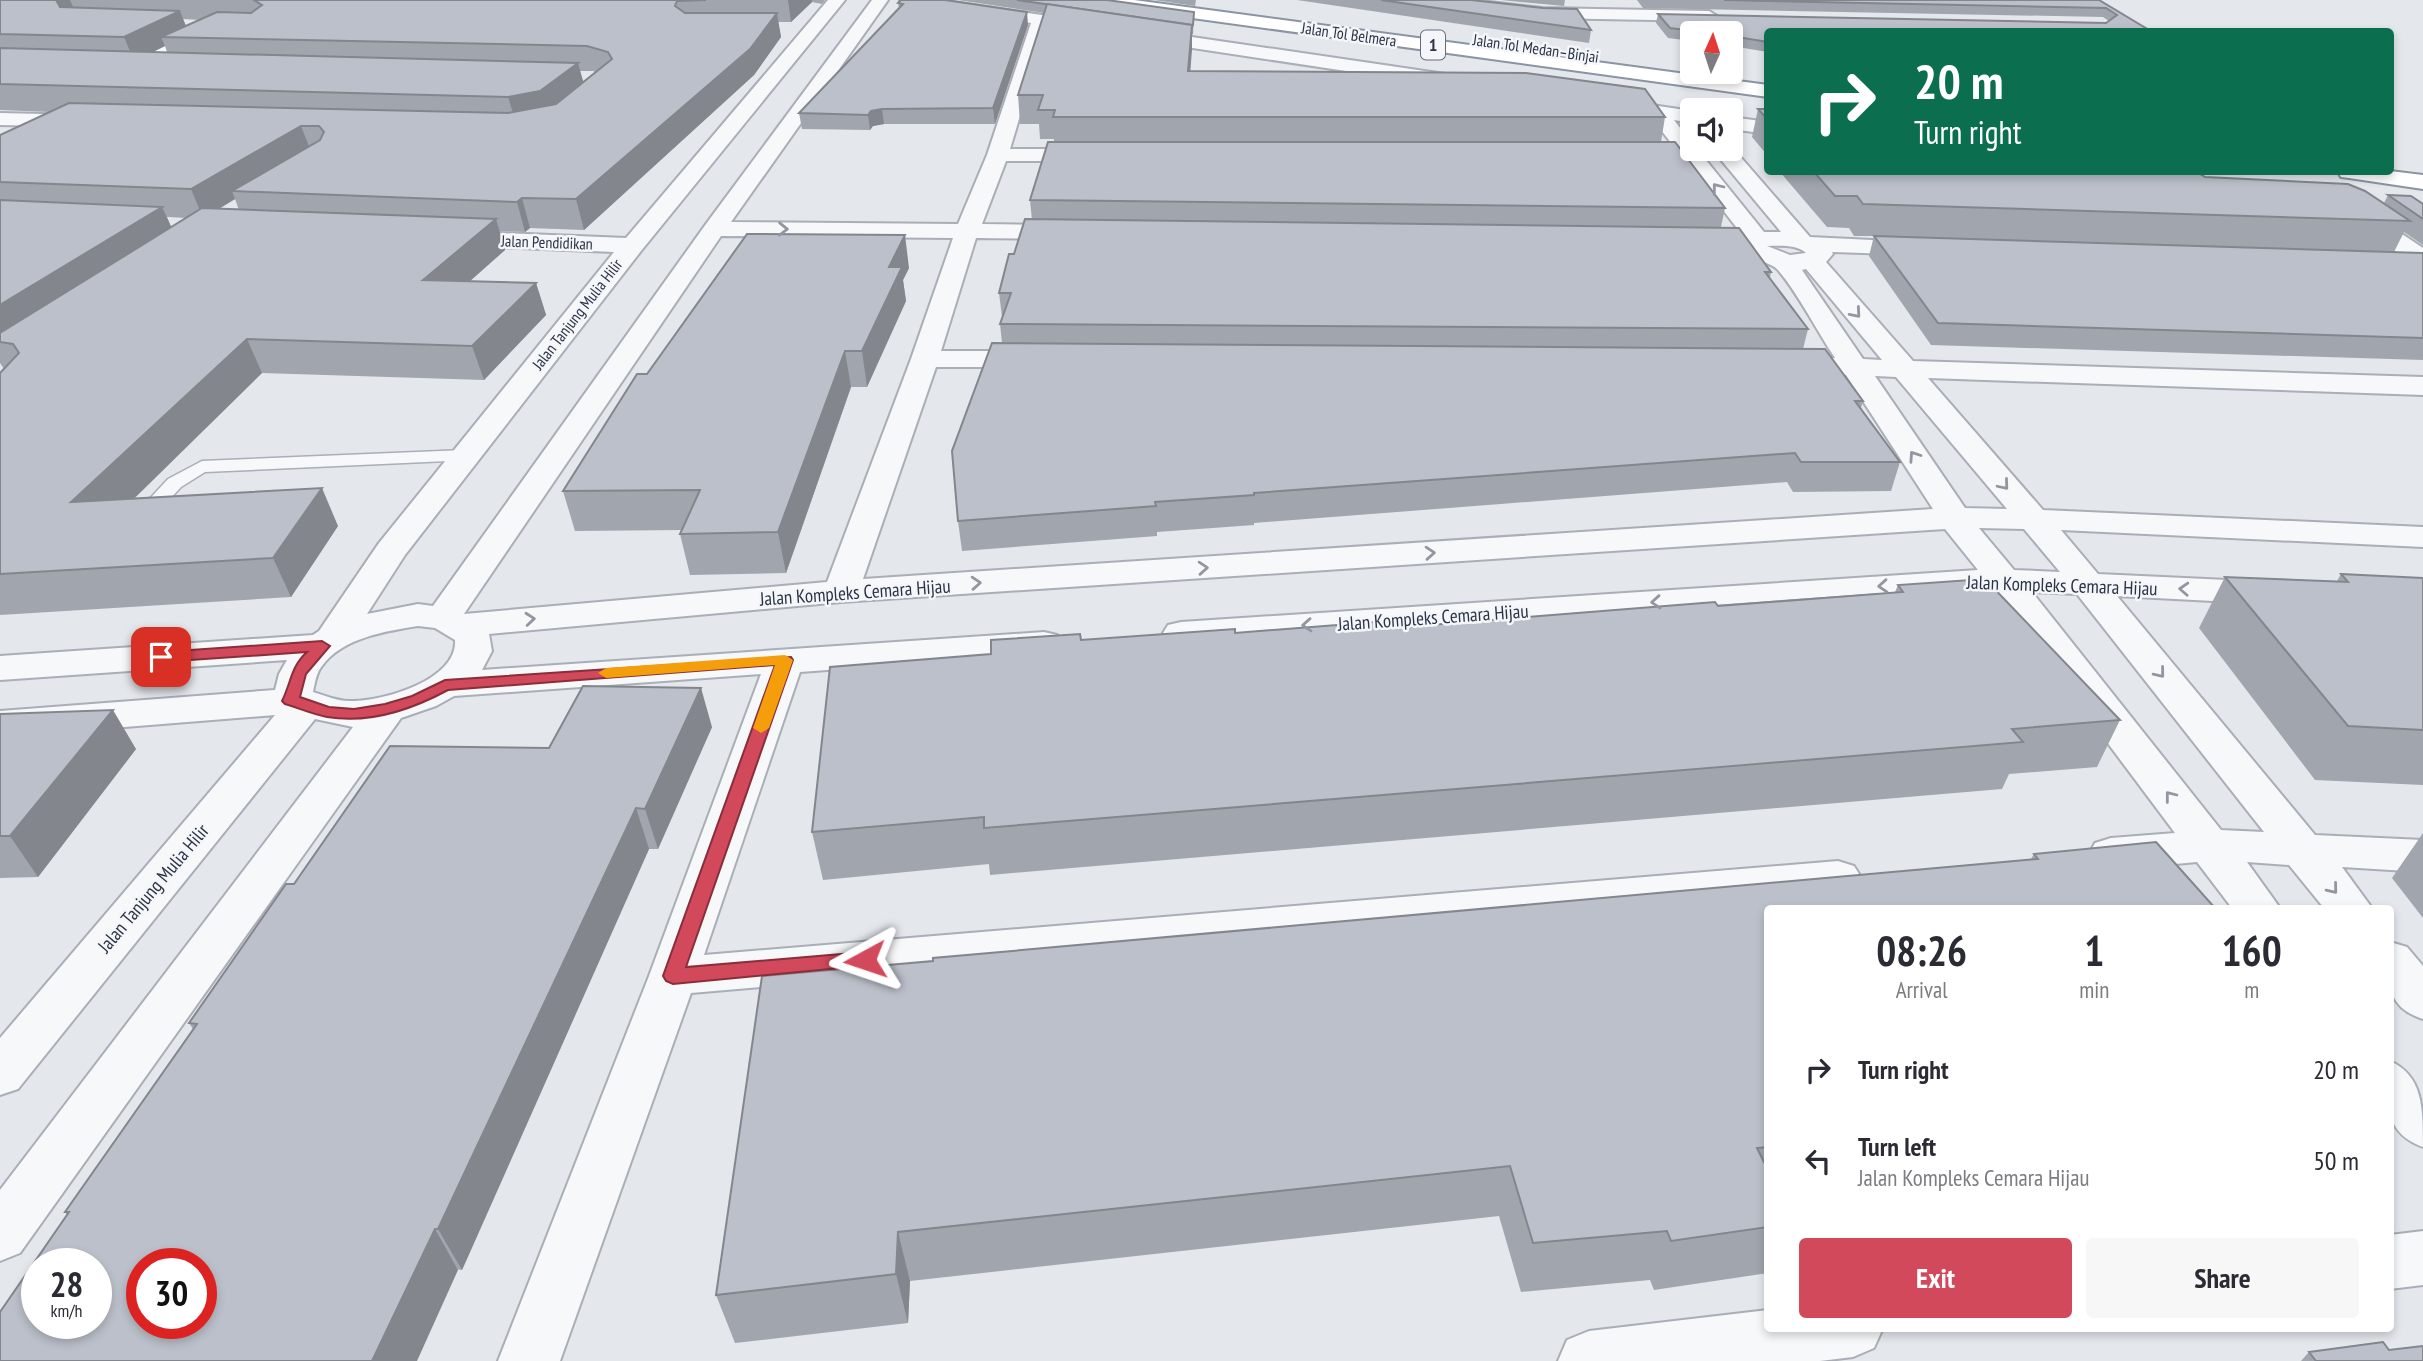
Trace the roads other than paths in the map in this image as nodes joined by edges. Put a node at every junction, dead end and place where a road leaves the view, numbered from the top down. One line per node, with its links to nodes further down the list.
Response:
1 (837, 0): 16 (street, Jalan Tanjung Mulia Hilir)
2 (880, 0): 51 (street)
3 (908, 0): 11 (street)
4 (1098, 0): 26 (highway, Jalan Tol Belmera / 1)
5 (1172, 0): 18 (highway, Jalan Tol Medan–Binjai / 1)
6 (1430, 0): 8 (street)
7 (1596, 0): 9 (street)
8 (1494, 4): 9 (street)
9 (1606, 15): 10 (street); 12 (street)
10 (1727, 16)
11 (1041, 21): 17 (street); 39 (street)
12 (1680, 25)
13 (169, 27): 14 (street)
14 (216, 28): 20 (street); 21 (street)
15 (786, 29): 16 (street)
16 (813, 29): 54 (street, Jalan Tanjung Mulia Hilir)
17 (1209, 45): 19 (street); 25 (street)
18 (1680, 67)
19 (1212, 68)
20 (113, 69): 21 (street); 21 (street)
21 (135, 69): 22 (street)
22 (163, 70)
23 (1743, 76): 24 (highway)
24 (1764, 78)
25 (1380, 89)
26 (1764, 89)
27 (38, 102): 32 (street)
28 (61, 103): 33 (street)
29 (1594, 103): 30 (street)
30 (1658, 113): 31 (street); 38 (street)
31 (1680, 116)
32 (0, 118): 33 (street)
33 (23, 120): 34 (street); 37 (street)
34 (105, 122)
35 (1743, 125): 36 (street)
36 (1764, 127)
37 (0, 130)
38 (1680, 141)
39 (998, 155): 40 (street); 52 (street)
40 (1123, 155)
41 (1663, 155): 42 (street)
42 (1680, 155)
43 (1697, 161): 56 (street, one-way to 43)
44 (1730, 161): 56 (street)
45 (2394, 162): 46 (highway)
46 (2423, 166)
47 (2371, 175): 48 (highway)
48 (2423, 182)
49 (2338, 207): 58 (street)
50 (428, 237): 54 (street, Jalan Pendidikan)
51 (707, 239): 52 (street); 75 (street)
52 (964, 240): 53 (street); 60 (street)
53 (1088, 242)
54 (632, 246): 66 (street, Jalan Tanjung Mulia Hilir)
55 (1678, 247): 56 (street)
56 (1793, 252): 57 (street); 63 (street); 64 (street, one-way to 64)
57 (1946, 255)
58 (2423, 261): 59 (street)
59 (2423, 274)
60 (925, 359): 61 (street); 73 (street)
61 (1064, 360)
62 (1757, 365): 63 (street)
63 (1854, 366): 64 (street); 69 (street, one-way to 63)
64 (1903, 367): 65 (street); 68 (street, one-way to 68)
65 (2423, 386)
66 (466, 456): 67 (lane); 78 (street, Jalan Tanjung Mulia Hilir)
67 (137, 524)
68 (2038, 525): 69 (street, Jalan Kompleks Cemara Hijau); 70 (street, Jalan Kompleks Cemara Hijau); 72 (street)
69 (1960, 526): 71 (street); 73 (street, Jalan Kompleks Cemara Hijau, one-way to 69)
70 (2423, 537)
71 (1997, 572): 72 (street, Jalan Kompleks Cemara Hijau); 76 (street, Jalan Kompleks Cemara Hijau, one-way to 76); 85 (street, one-way to 71)
72 (2079, 573): 74 (street, Jalan Kompleks Cemara Hijau, one-way to 72); 86 (street, one-way to 86)
73 (841, 592): 75 (street, Jalan Kompleks Cemara Hijau, one-way to 73)
74 (2297, 594)
75 (452, 621): 78 (street, Jalan Kompleks Cemara Hijau); 81 (street)
76 (1146, 636)
77 (1076, 640): 79 (street)
78 (327, 643): 80 (street); 82 (street, Jalan Tanjung Mulia Hilir)
79 (785, 660): 81 (street); 93 (street)
80 (0, 668)
81 (445, 685): 83 (street)
82 (299, 702): 83 (street); 84 (street); 95 (street, Jalan Tanjung Mulia Hilir)
83 (387, 709): 98 (street)
84 (0, 724)
85 (2208, 845): 86 (street); 88 (street); 90 (street)
86 (2302, 849): 87 (street); 91 (street, one-way to 91)
87 (2423, 856)
88 (2070, 857)
89 (1876, 874): 93 (street)
90 (2255, 905)
91 (2347, 905)
92 (2394, 965): 94 (street)
93 (673, 976): 102 (street)
94 (2423, 1000)
95 (0, 1074)
96 (2394, 1087): 97 (street)
97 (2423, 1124)
98 (0, 1235)
99 (2423, 1258): 100 (street)
100 (2394, 1262)
101 (1821, 1332): 103 (street)
102 (529, 1361)
103 (1589, 1361)

